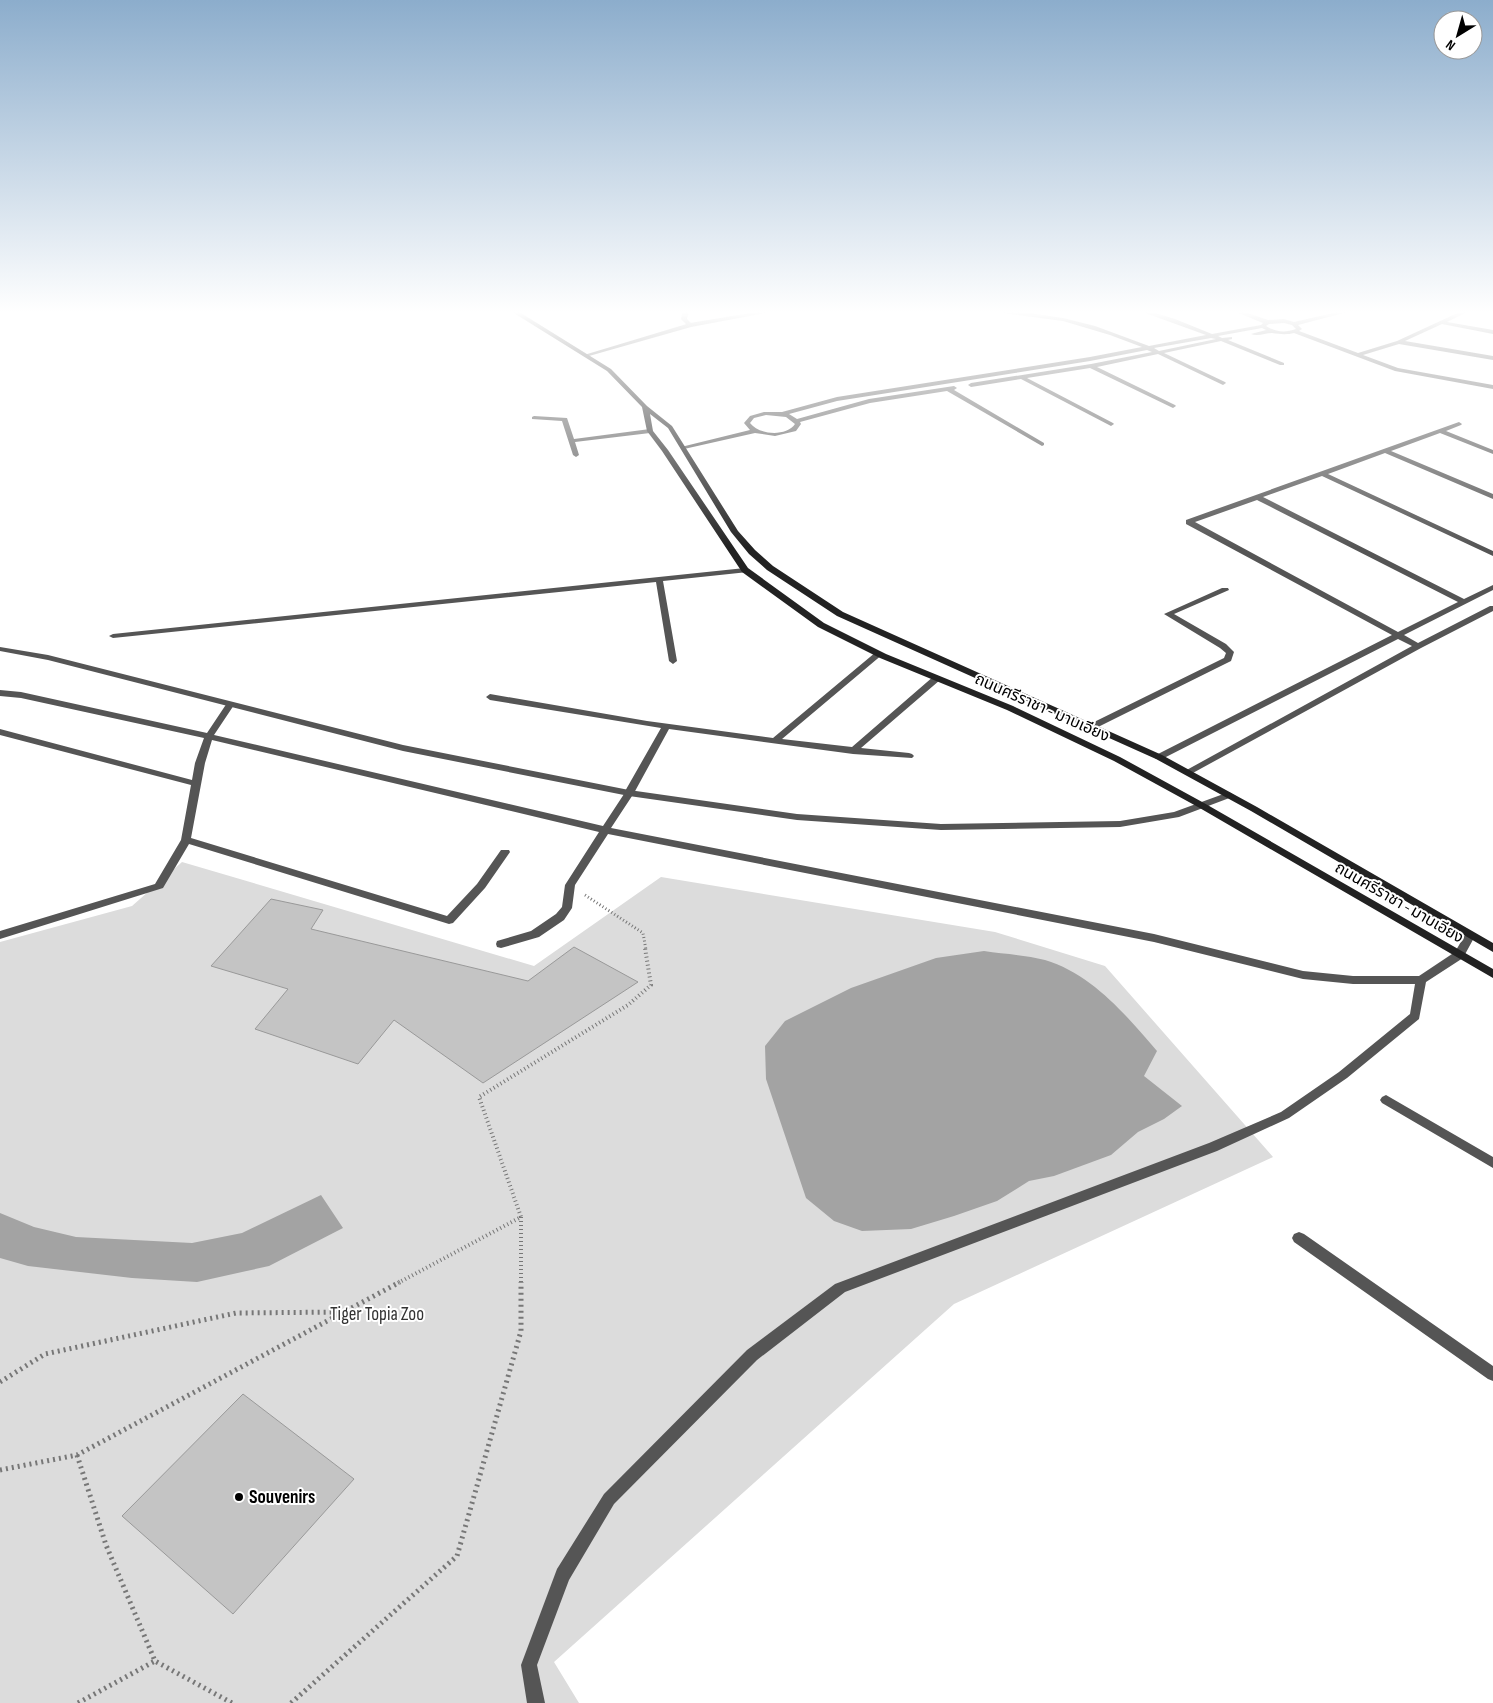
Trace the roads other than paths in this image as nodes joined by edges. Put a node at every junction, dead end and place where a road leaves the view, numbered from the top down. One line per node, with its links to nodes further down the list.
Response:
1 (628, 389): 9 (main road, ถนนศรีราชา - มาบเอียง)
2 (898, 389): 7 (street)
3 (943, 389): 10 (street)
4 (946, 389): 22 (street)
5 (1045, 389): 14 (street)
6 (1139, 389): 8 (street)
7 (828, 401): 10 (street); 11 (street)
8 (1173, 406)
9 (645, 407): 17 (main road, ถนนศรีราชา - มาบเอียง); 21 (main road, ถนนศรีราชา - มาบเอียง)
10 (840, 408): 13 (street)
11 (782, 414): 13 (street); 16 (street)
12 (534, 418): 20 (street)
13 (797, 421): 18 (street)
14 (1111, 424)
15 (1459, 424): 19 (street)
16 (748, 426): 18 (street); 21 (street)
17 (650, 431): 20 (street); 23 (main road, ถนนศรีราชา - มาบเอียง)
18 (756, 431): 21 (street)
19 (1440, 431): 24 (street); 25 (street)
20 (571, 441): 26 (street)
21 (682, 444): 23 (main road); 47 (main road, ถนนศรีราชา - มาบเอียง)
22 (1042, 444)
23 (663, 448): 31 (main road, ถนนศรีราชา - มาบเอียง)
24 (1385, 451): 27 (street); 29 (street)
25 (1493, 452)
26 (576, 455)
27 (1323, 474): 28 (street); 30 (street)
28 (1258, 497): 35 (street); 37 (street)
29 (1493, 497)
30 (1493, 554)
31 (745, 570): 32 (street); 41 (main road, ถนนศรีราชา - มาบเอียง)
32 (659, 579): 38 (street); 42 (street)
33 (1493, 587): 35 (street)
34 (1224, 590): 47 (street)
35 (1463, 601): 37 (street)
36 (1493, 608): 39 (street)
37 (1397, 634): 39 (street); 54 (street)
38 (113, 636)
39 (1418, 646): 55 (street)
40 (0, 649): 46 (street)
41 (879, 654): 43 (main road, ถนนศรีราชา - มาบเอียง); 51 (street)
42 (673, 661)
43 (937, 678): 52 (street); 59 (main road, ถนนศรีราชา - มาบเอียง)
44 (0, 693): 50 (street)
45 (490, 697): 48 (street)
46 (230, 705): 50 (street); 57 (street)
47 (1093, 726): 54 (main road, ถนนศรีราชา - มาบเอียง)
48 (666, 727): 51 (street); 57 (street)
49 (0, 732): 56 (street)
50 (209, 736): 56 (street); 60 (street)
51 (775, 741): 52 (street)
52 (853, 751): 53 (street)
53 (909, 756)
54 (1159, 757): 55 (main road, ถนนศรีราชา - มาบเอียง)
55 (1188, 772): 58 (main road, ถนนศรีราชา - มาบเอียง)
56 (197, 784): 61 (street)
57 (629, 793): 59 (street); 60 (street)
58 (1229, 795): 59 (street); 64 (main road, ถนนศรีราชา - มาบเอียง)
59 (1201, 805): 67 (main road, ถนนศรีราชา - มาบเอียง)
60 (605, 830): 65 (street); 69 (street)
61 (186, 840): 62 (street); 63 (street)
62 (505, 852)
63 (0, 935)
64 (1470, 936): 66 (main road, ถนนศรีราชา - มาบเอียง); 67 (street)
65 (501, 944)
66 (1493, 948)
67 (1459, 955): 68 (main road, ถนนศรีราชา - มาบเอียง); 69 (street)
68 (1493, 974)
69 (1421, 980): 74 (street)
70 (1386, 1100): 71 (street)
71 (1493, 1163)
72 (1299, 1238): 73 (street)
73 (1493, 1374)
74 (536, 1703)

